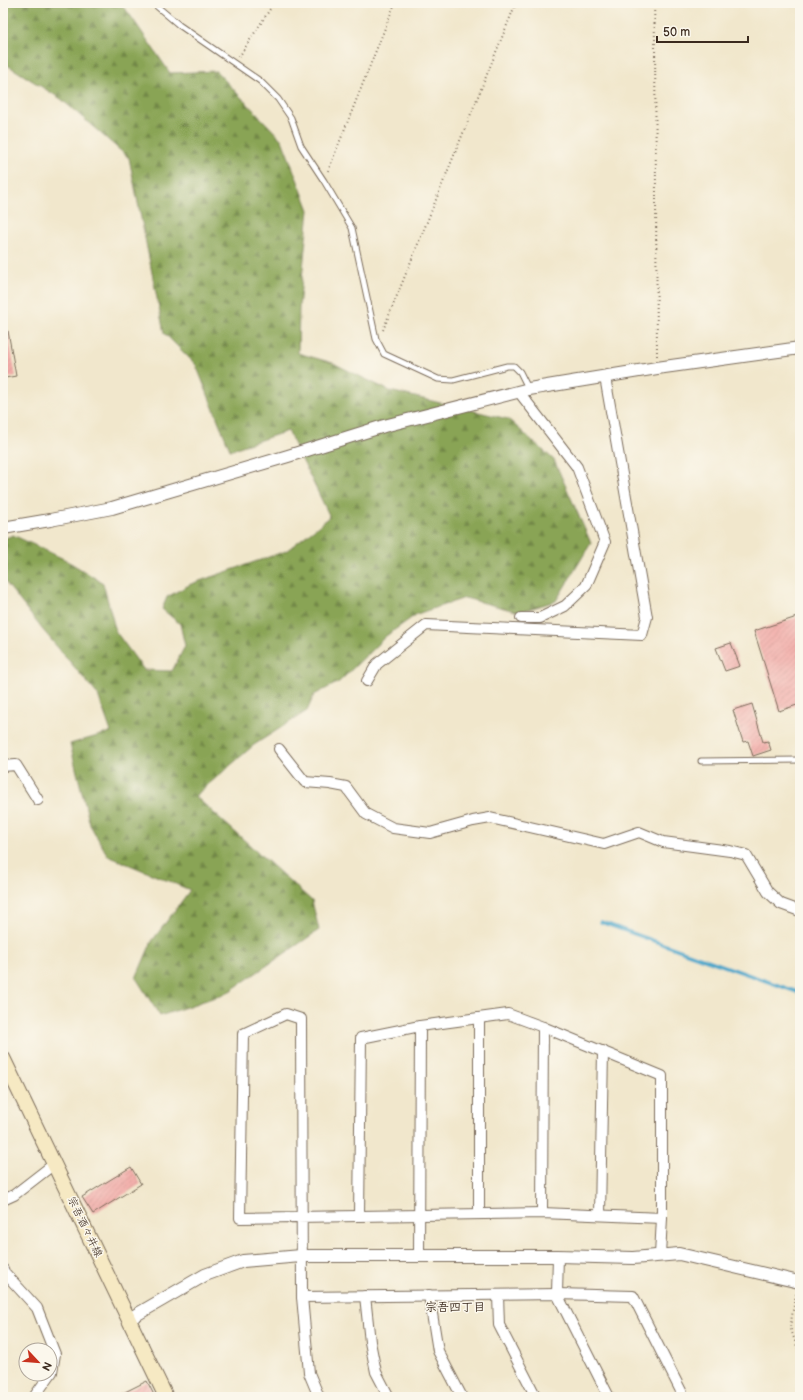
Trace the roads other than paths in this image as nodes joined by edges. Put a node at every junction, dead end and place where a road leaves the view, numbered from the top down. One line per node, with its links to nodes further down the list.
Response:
1 (153, 3): 4 (lane)
2 (800, 348): 3 (street)
3 (605, 377): 4 (street); 7 (street)
4 (524, 390): 5 (street); 6 (street)
5 (3, 528)
6 (521, 618)
7 (367, 681)
8 (278, 749): 13 (street)
9 (800, 760): 10 (lane)
10 (701, 761)
11 (3, 766): 12 (street)
12 (38, 800)
13 (800, 911)
14 (478, 1018): 15 (street); 16 (street); 22 (street)
15 (420, 1026): 23 (street); 24 (street)
16 (543, 1027): 17 (street); 21 (street)
17 (603, 1051): 25 (street); 27 (street)
18 (3, 1058): 19 (main road, 宗吾酒々井線)
19 (54, 1164): 20 (street); 39 (main road, 宗吾酒々井線)
20 (3, 1200)
21 (542, 1213): 22 (street); 25 (street)
22 (479, 1214): 23 (street)
23 (419, 1215): 24 (street); 30 (street)
24 (359, 1216): 26 (street)
25 (600, 1216): 27 (street)
26 (302, 1217): 26 (street); 29 (street)
27 (662, 1218): 28 (street)
28 (660, 1255): 31 (street); 33 (street)
29 (301, 1256): 30 (street); 38 (street); 39 (street)
30 (419, 1256): 31 (street)
31 (558, 1256): 34 (street)
32 (3, 1269): 40 (street)
33 (799, 1280)
34 (557, 1294): 36 (street); 46 (street); 47 (street)
35 (429, 1295): 36 (street); 37 (street); 44 (street)
36 (498, 1295): 45 (street)
37 (365, 1296): 38 (street); 43 (street)
38 (302, 1297): 42 (street)
39 (129, 1320): 41 (main road, 宗吾酒々井線)
40 (34, 1397)
41 (166, 1397)
42 (319, 1397)
43 (389, 1397)
44 (462, 1397)
45 (536, 1397)
46 (609, 1397)
47 (684, 1397)

